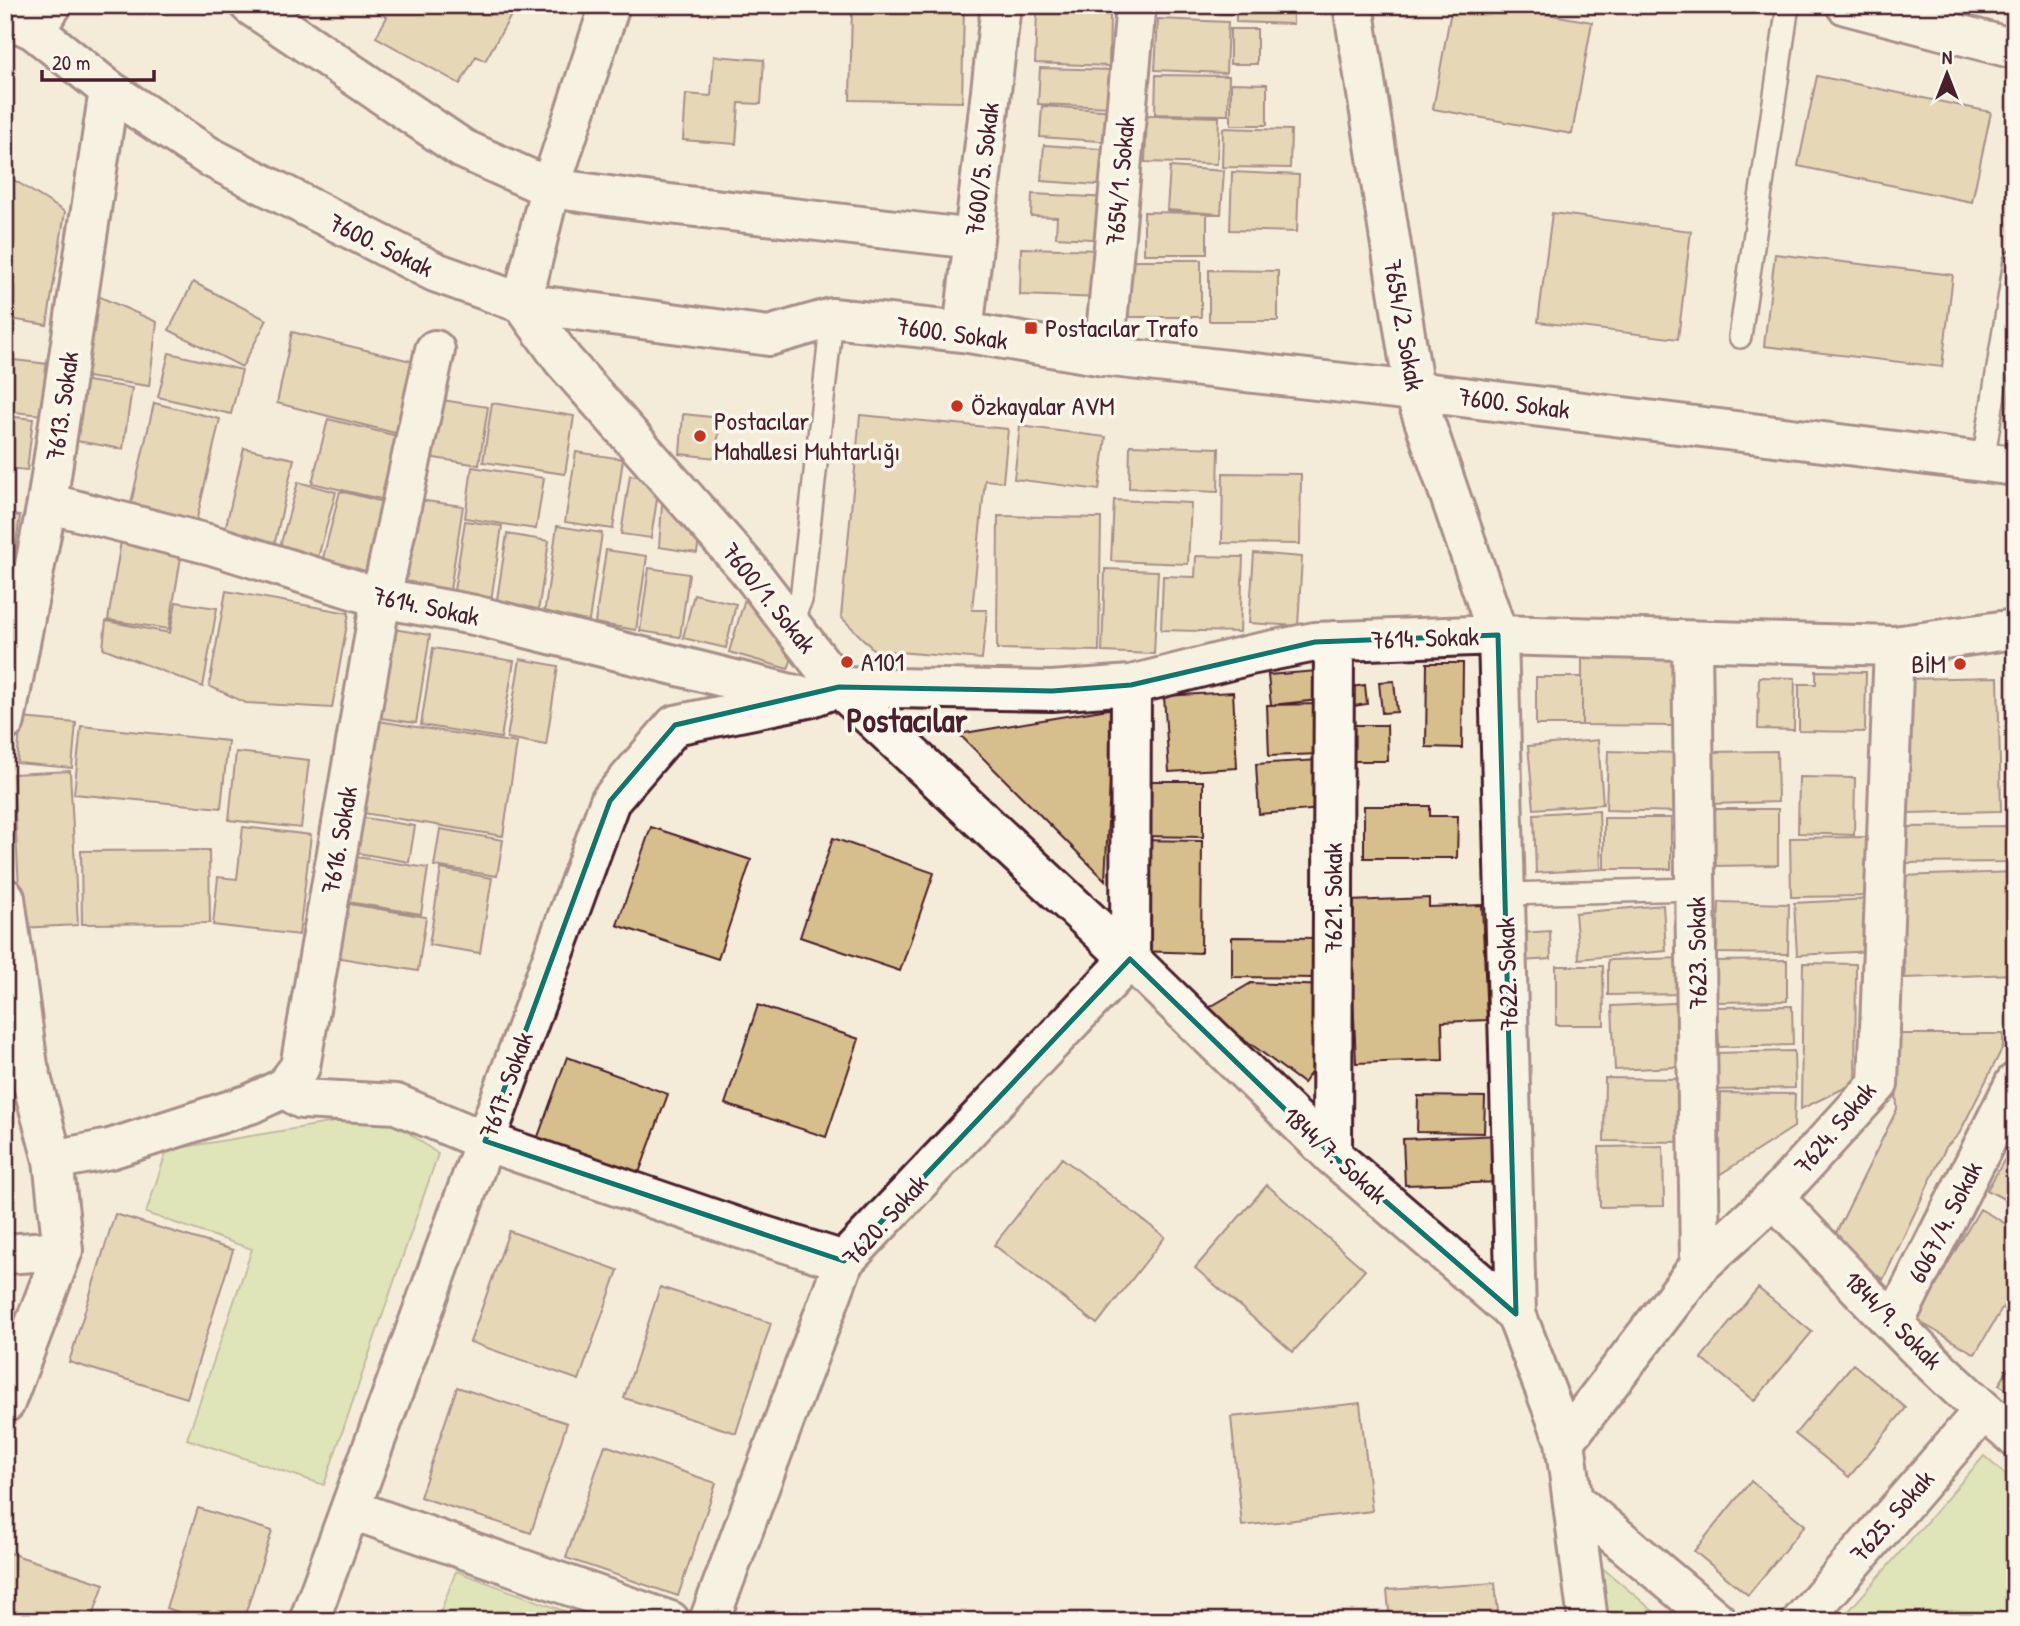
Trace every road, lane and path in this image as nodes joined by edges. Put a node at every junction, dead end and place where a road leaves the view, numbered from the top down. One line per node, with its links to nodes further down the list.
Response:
1 (250, 5): 11 (street)
2 (610, 5): 11 (street)
3 (1000, 5): 12 (street, 7600/5. Sokak)
4 (1136, 5): 19 (street, 7654/1. Sokak)
5 (1353, 5): 20 (street, 7654/2. Sokak)
6 (1788, 5): 17 (lane)
7 (1846, 5): 9 (street)
8 (30, 17): 10 (street, 7600. Sokak)
9 (2015, 49)
10 (109, 90): 14 (street, 7600. Sokak); 22 (street, 7613. Sokak)
11 (550, 188): 12 (street); 14 (street)
12 (974, 239): 16 (street, 7600/5. Sokak)
13 (2015, 261): 21 (lane)
14 (522, 303): 15 (street, 7600. Sokak); 25 (street, 7600/1. Sokak)
15 (832, 317): 16 (street, 7600. Sokak); 25 (lane)
16 (963, 332): 19 (street, 7600. Sokak)
17 (1740, 337)
18 (435, 350): 24 (street, 7616. Sokak)
19 (1104, 356): 20 (street, 7600. Sokak)
20 (1414, 391): 21 (street, 7600. Sokak); 27 (street, 7654/2. Sokak)
21 (1999, 464)
22 (47, 503): 23 (street, 7613. Sokak); 24 (street, 7614. Sokak)
23 (17, 598): 33 (street, 7613. Sokak)
24 (381, 598): 32 (street, 7614. Sokak); 39 (street, 7616. Sokak)
25 (790, 623): 32 (street, 7600/1. Sokak)
26 (2015, 629): 30 (street, 7614. Sokak)
27 (1498, 635): 28 (street, 7614. Sokak); 29 (street, 7614. Sokak); 35 (street, 7622. Sokak)
28 (1334, 641): 31 (street, 7614. Sokak); 41 (street, 7621. Sokak)
29 (1692, 641): 30 (street, 7614. Sokak); 34 (street, 7623. Sokak)
30 (1894, 646): 43 (street, 7624. Sokak)
31 (1131, 685): 32 (street, 7614. Sokak); 37 (street)
32 (823, 693): 37 (street, 7600/1. Sokak); 40 (street, 7617. Sokak)
33 (5, 721)
34 (1696, 889): 35 (lane); 47 (street, 7623. Sokak)
35 (1505, 894): 48 (street, 7622. Sokak)
36 (5, 898): 42 (street)
37 (1129, 959): 41 (street, 1844/7. Sokak); 46 (street, 7620. Sokak)
38 (2015, 1083): 49 (street, 6067/4. Sokak)
39 (284, 1088): 40 (street); 42 (street)
40 (485, 1141): 46 (street); 55 (street, 7617. Sokak)
41 (1332, 1155): 48 (street, 1844/7. Sokak)
42 (53, 1160): 44 (street)
43 (1774, 1198): 47 (street, 7624. Sokak); 49 (street, 1844/9. Sokak)
44 (62, 1250): 45 (street); 50 (street)
45 (5, 1254)
46 (844, 1261): 58 (street, 7620. Sokak)
47 (1700, 1265): 53 (street, 7624. Sokak)
48 (1516, 1314): 53 (street, 1844/7. Sokak)
49 (1894, 1322): 51 (street, 1844/9. Sokak)
50 (5, 1403)
51 (1983, 1411): 52 (street, 1844/9. Sokak); 61 (street, 7625. Sokak)
52 (2015, 1437)
53 (1565, 1441): 54 (street, 1844/7. Sokak)
54 (1573, 1500): 59 (street, 1844/7. Sokak); 60 (street)
55 (350, 1509): 56 (street, 7617. Sokak); 57 (street)
56 (309, 1621)
57 (670, 1621)
58 (709, 1621)
59 (1588, 1621)
60 (1717, 1621)
61 (1802, 1621)

